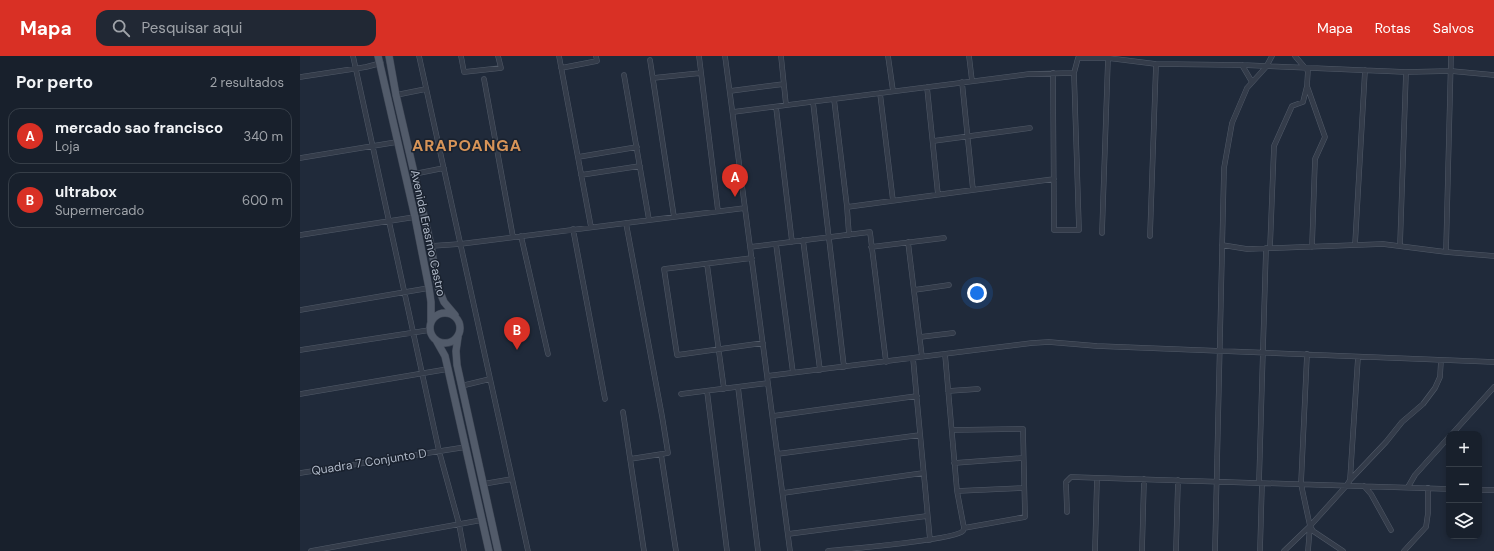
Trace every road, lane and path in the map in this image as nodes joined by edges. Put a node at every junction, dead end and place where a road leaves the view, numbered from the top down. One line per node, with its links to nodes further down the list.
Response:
1 (353, 56): 23 (street)
2 (389, 56): 46 (main road, Avenida Erasmo Castro)
3 (419, 56): 42 (street)
4 (460, 56): 5 (street)
5 (498, 56)
6 (559, 56): 22 (street)
7 (699, 56): 28 (street)
8 (725, 56): 43 (street)
9 (781, 56): 39 (street)
10 (888, 56): 44 (street)
11 (969, 56): 36 (street)
12 (1272, 56): 21 (street)
13 (1295, 56): 24 (street)
14 (1451, 56): 26 (street)
15 (597, 58): 22 (street)
16 (1108, 58): 19 (street); 30 (street); 78 (street)
17 (380, 59): 23 (street); 55 (main road, Avenida Erasmo Castro)
18 (650, 60): 34 (street)
19 (1156, 64): 20 (street); 82 (street)
20 (1242, 65): 21 (street); 38 (street)
21 (1266, 66): 24 (street); 38 (street)
22 (561, 68): 58 (street)
23 (356, 69): 33 (street); 56 (street)
24 (1307, 69): 25 (street); 40 (street)
25 (1365, 70): 27 (street); 91 (street)
26 (1451, 71): 27 (street); 32 (street); 99 (street)
27 (1406, 72): 94 (street)
28 (701, 73): 34 (street); 70 (street)
29 (1053, 73): 30 (street); 36 (street); 64 (street)
30 (1074, 73): 64 (street)
31 (624, 75): 57 (street)
32 (1494, 75)
33 (300, 77)
34 (653, 78): 72 (street)
35 (484, 79): 83 (street)
36 (972, 81): 37 (street)
37 (962, 82): 41 (street); 53 (street)
38 (1252, 82): 93 (street)
39 (784, 84): 43 (street); 49 (street)
40 (1307, 86): 97 (street); 98 (street)
41 (927, 87): 44 (street); 54 (street)
42 (426, 89): 46 (street); 61 (street)
43 (730, 91): 51 (street)
44 (893, 91): 45 (street)
45 (880, 93): 47 (street); 67 (street)
46 (396, 95): 62 (main road, Avenida Erasmo Castro)
47 (834, 99): 48 (street); 68 (street)
48 (813, 102): 49 (street); 84 (street)
49 (786, 105): 50 (street)
50 (776, 107): 51 (street); 87 (street)
51 (733, 112): 69 (street)
52 (1030, 128): 53 (street)
53 (968, 136): 54 (street); 65 (street)
54 (933, 141): 66 (street)
55 (397, 142): 56 (street); 71 (main road, Avenida Erasmo Castro)
56 (373, 146): 59 (street); 74 (street)
57 (637, 147): 58 (street); 60 (street)
58 (578, 157): 63 (street)
59 (300, 158)
60 (640, 166): 63 (street); 73 (street)
61 (444, 168): 62 (street); 89 (street)
62 (414, 174): 92 (main road, Avenida Erasmo Castro)
63 (581, 175): 76 (street)
64 (1054, 179): 65 (street)
65 (973, 190): 66 (street)
66 (938, 195): 67 (street)
67 (893, 201): 68 (street)
68 (847, 207): 80 (street)
69 (745, 208): 70 (street); 95 (street)
70 (718, 211): 72 (street)
71 (415, 217): 74 (street); 104 (main road, Avenida Erasmo Castro)
72 (674, 217): 73 (street)
73 (649, 220): 75 (street)
74 (389, 221): 79 (street); 106 (street)
75 (626, 223): 76 (street); 157 (street)
76 (591, 227): 77 (street)
77 (573, 229): 81 (street); 148 (street)
78 (1102, 233)
79 (300, 235)
80 (849, 235): 84 (street); 96 (street)
81 (521, 236): 83 (street); 121 (street)
82 (1150, 236)
83 (513, 237): 89 (street)
84 (828, 237): 86 (street); 130 (street)
85 (944, 238): 88 (street)
86 (803, 240): 87 (street); 132 (street)
87 (792, 242): 90 (street)
88 (908, 242): 96 (street); 105 (street)
89 (460, 244): 92 (street); 136 (street)
90 (776, 244): 95 (street); 133 (street)
91 (1354, 245): 94 (street); 98 (street)
92 (430, 246): 108 (main road, Avenida Erasmo Castro)
93 (1222, 246): 97 (street); 119 (street)
94 (1400, 246): 99 (street)
95 (750, 247): 101 (street)
96 (872, 247): 128 (street)
97 (1268, 248): 98 (street); 120 (street)
98 (1312, 248)
99 (1446, 252): 100 (street)
100 (1494, 256)
101 (752, 258): 102 (street); 116 (street)
102 (708, 264): 117 (street); 117 (street)
103 (948, 285): 105 (street)
104 (429, 288): 106 (street); 109 (main road, Avenida Erasmo Castro)
105 (914, 290): 114 (street)
106 (404, 292): 107 (street); 111 (street)
107 (300, 310)
108 (455, 315): 109 (main road); 113 (main road)
109 (431, 321): 110 (main road)
110 (430, 330): 111 (street); 115 (main road)
111 (413, 332): 118 (street); 134 (street)
112 (953, 333): 114 (street)
113 (458, 337): 115 (main road); 138 (main road)
114 (920, 337): 124 (street)
115 (436, 340): 131 (main road)
116 (763, 343): 117 (street); 135 (street)
117 (718, 349): 141 (street)
118 (300, 350)
119 (1219, 351): 120 (street); 122 (street); 169 (street)
120 (1263, 353): 123 (street); 170 (street)
121 (548, 354)
122 (945, 354): 124 (street); 144 (street)
123 (1307, 354): 125 (street); 172 (street)
124 (922, 357): 126 (street)
125 (1358, 357): 127 (street); 168 (street)
126 (913, 358): 128 (street); 147 (street)
127 (1441, 360): 129 (street); 168 (street)
128 (886, 362): 130 (street)
129 (1494, 362)
130 (844, 367): 132 (street)
131 (448, 369): 134 (street); 155 (main road)
132 (820, 370): 133 (street)
133 (793, 373): 135 (street)
134 (422, 374): 145 (street); 156 (street)
135 (767, 376): 137 (street)
136 (490, 379): 138 (street); 165 (street)
137 (768, 383): 139 (street); 150 (street)
138 (461, 386): 171 (main road)
139 (738, 387): 141 (street); 200 (street)
140 (1494, 387): 152 (street)
141 (724, 389): 143 (street)
142 (978, 389): 144 (street)
143 (707, 391): 146 (street); 199 (street)
144 (948, 391): 151 (street)
145 (300, 394)
146 (681, 394)
147 (917, 396): 150 (street); 153 (street)
148 (605, 399)
149 (624, 412): 160 (street)
150 (773, 416): 158 (street)
151 (952, 430): 159 (street); 161 (street)
152 (1455, 431)
153 (920, 435): 158 (street); 163 (street)
154 (1446, 440): 175 (street)
155 (466, 447): 156 (street, Quadra 7 Conjunto D); 185 (main road)
156 (439, 451): 162 (street, Quadra 7 Conjunto D); 186 (street)
157 (661, 454): 160 (street); 198 (street)
158 (778, 454): 182 (street)
159 (1024, 458): 161 (street); 176 (street)
160 (630, 459): 197 (street)
161 (954, 463): 181 (street)
162 (300, 473)
163 (923, 473): 182 (street); 184 (street)
164 (1097, 478): 166 (street); 183 (street); 203 (street)
165 (512, 479): 171 (street); 196 (street)
166 (1144, 479): 167 (street); 204 (street)
167 (1178, 480): 169 (street); 205 (street)
168 (1350, 480): 173 (street)
169 (1216, 481): 170 (street); 206 (street)
170 (1260, 483): 172 (street); 207 (street)
171 (483, 484): 195 (main road)
172 (1301, 484): 173 (street); 187 (street)
173 (1347, 486): 174 (street); 187 (street)
174 (1364, 486): 175 (street); 189 (street)
175 (1408, 487): 177 (street)
176 (1024, 488): 181 (street); 188 (street)
177 (1428, 488): 178 (street); 211 (street)
178 (1446, 489)
179 (1482, 490): 180 (street)
180 (1494, 490)
181 (956, 491): 188 (street)
182 (783, 493): 190 (street)
183 (1067, 512)
184 (927, 516): 190 (street); 191 (street)
185 (482, 520): 186 (street); 194 (main road)
186 (459, 524): 192 (street); 193 (street)
187 (1310, 526): 208 (street); 209 (street); 210 (street)
188 (964, 528): 191 (street)
189 (1391, 530)
190 (788, 534): 201 (street)
191 (930, 540): 202 (street)
192 (311, 551)
193 (464, 551)
194 (489, 551)
195 (498, 551)
196 (528, 551)
197 (644, 551)
198 (676, 551)
199 (727, 551)
200 (758, 551)
201 (790, 551)
202 (828, 551)
203 (1096, 551)
204 (1142, 551)
205 (1176, 551)
206 (1215, 551)
207 (1260, 551)
208 (1284, 551)
209 (1308, 551)
210 (1343, 551)
211 (1404, 551)

